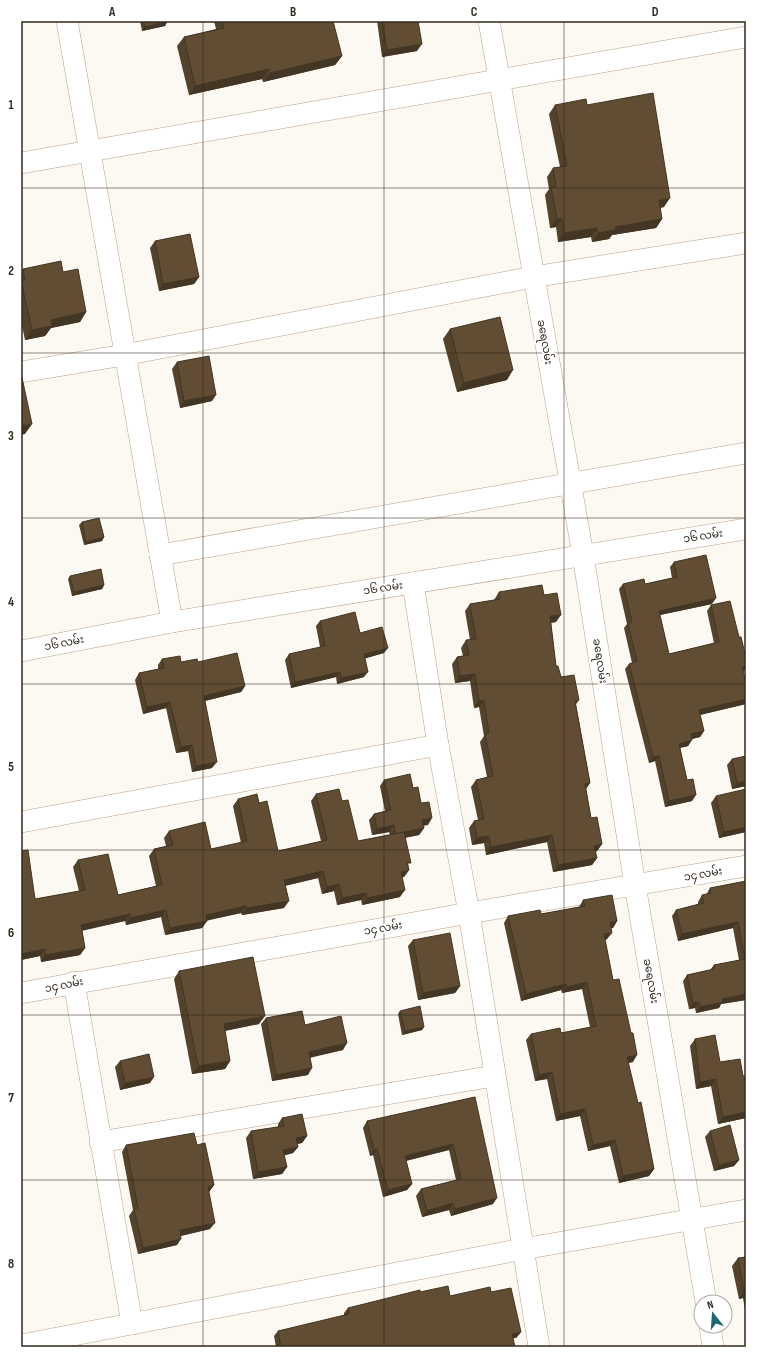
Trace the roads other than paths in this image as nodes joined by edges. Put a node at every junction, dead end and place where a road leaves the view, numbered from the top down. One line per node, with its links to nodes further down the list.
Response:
1 (67, 21): 5 (street)
2 (489, 21): 4 (street, ခရေလမ်း)
3 (746, 37): 4 (street)
4 (500, 79): 5 (street); 8 (street, ခရေလမ်း)
5 (89, 151): 6 (street); 9 (street)
6 (21, 163)
7 (746, 243): 8 (street)
8 (533, 277): 9 (street); 12 (street, ခရေလမ်း)
9 (124, 355): 10 (street); 14 (street)
10 (21, 372)
11 (746, 453): 12 (street)
12 (570, 484): 14 (street); 15 (street, ခရေလမ်း)
13 (746, 529): 15 (street, ၁၆ လမ်း)
14 (160, 555): 17 (street)
15 (583, 555): 16 (street, ၁၆ လမ်း); 22 (street, ခရေလမ်း)
16 (413, 583): 17 (street, ၁၆ လမ်း); 19 (street)
17 (172, 622): 18 (street, ၁၆ လမ်း)
18 (21, 651)
19 (438, 745): 20 (street); 23 (street)
20 (21, 822)
21 (746, 866): 22 (street, ၁၄ လမ်း)
22 (635, 886): 23 (street, ၁၄ လမ်း); 29 (street, ခရေလမ်း)
23 (468, 913): 24 (street, ၁၄ လမ်း); 26 (street)
24 (74, 982): 25 (street, ၁၄ လမ်း); 27 (street)
25 (21, 993)
26 (494, 1076): 27 (street); 30 (street)
27 (100, 1142): 32 (street)
28 (746, 1210): 29 (street)
29 (692, 1220): 30 (street); 31 (street, ခရေလမ်း)
30 (523, 1249): 32 (street); 35 (street)
31 (705, 1294)
32 (132, 1324): 34 (street)
33 (711, 1334): 36 (street)
34 (21, 1345)
35 (539, 1347)
36 (713, 1347)

